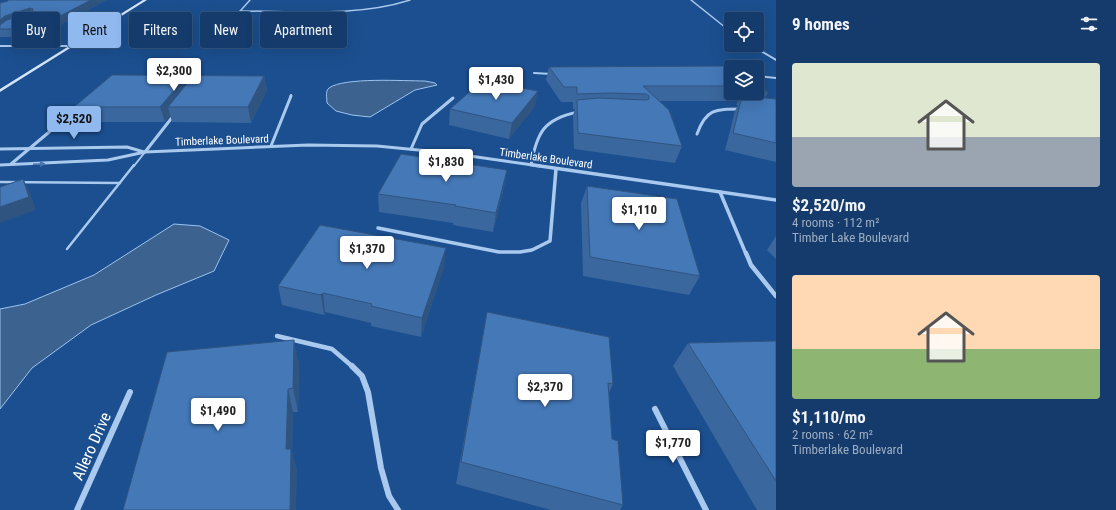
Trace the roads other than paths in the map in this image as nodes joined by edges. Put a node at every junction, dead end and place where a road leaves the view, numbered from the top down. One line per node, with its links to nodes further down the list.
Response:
1 (145, 0): 6 (main road)
2 (250, 0): 5 (street)
3 (410, 0): 5 (street)
4 (691, 0): 7 (street)
5 (240, 11)
6 (121, 15)
7 (724, 26)
8 (0, 46): 9 (street)
9 (68, 46)
10 (68, 47): 17 (main road)
11 (763, 52): 12 (street)
12 (776, 60)
13 (534, 73): 14 (street)
14 (559, 74)
15 (764, 77): 16 (street)
16 (776, 78)
17 (0, 91)
18 (291, 95): 25 (street)
19 (454, 98): 28 (street)
20 (83, 103): 27 (street)
21 (743, 109): 24 (street)
22 (178, 111): 29 (street)
23 (582, 112): 32 (street)
24 (697, 134)
25 (271, 146): 28 (street, Timberlake Boulevard); 29 (street, Timberlake Boulevard)
26 (0, 149): 27 (street)
27 (29, 149): 29 (street); 31 (street)
28 (411, 149): 32 (street, Timberlake Boulevard)
29 (145, 152): 31 (street, one-way to 29); 35 (lane)
30 (0, 165): 31 (street)
31 (10, 165)
32 (531, 165): 33 (street, Timberlake Boulevard)
33 (556, 169): 36 (street, Timberlake Boulevard); 38 (street)
34 (0, 182): 35 (lane)
35 (120, 183): 39 (lane)
36 (720, 192): 37 (street, Timberlake Boulevard); 40 (street)
37 (776, 200)
38 (378, 228)
39 (67, 249)
40 (776, 296)
41 (277, 336): 45 (street)
42 (130, 392): 44 (street, Allero Drive)
43 (656, 409): 46 (street)
44 (77, 510)
45 (398, 510)
46 (706, 510)

